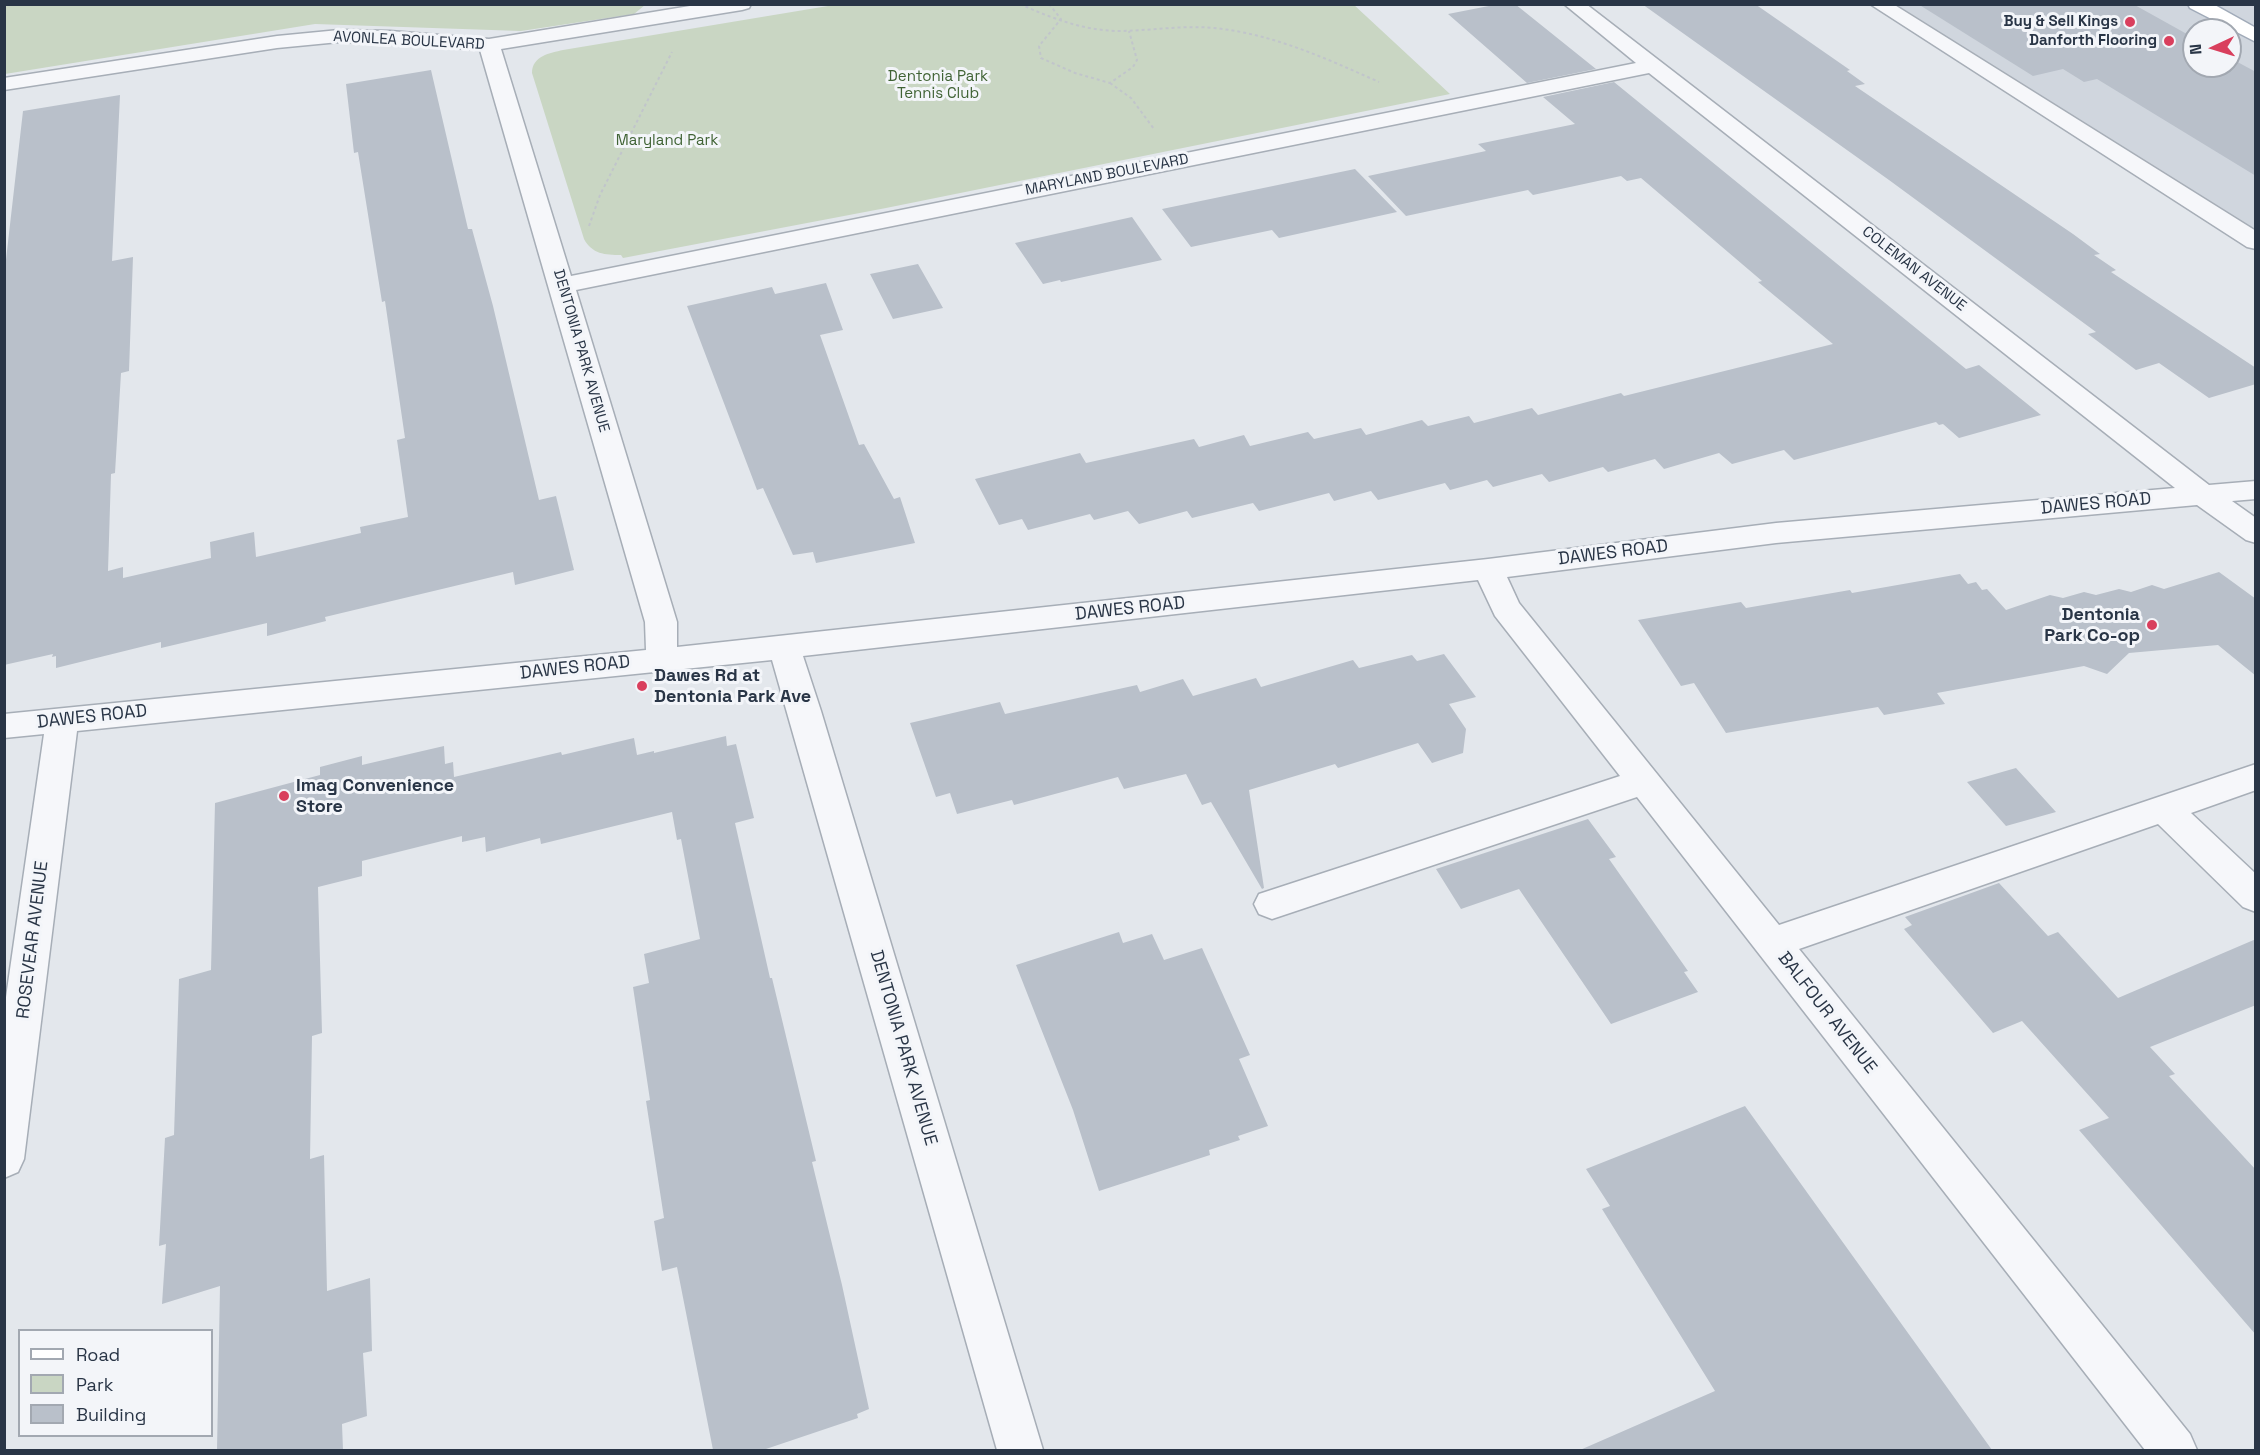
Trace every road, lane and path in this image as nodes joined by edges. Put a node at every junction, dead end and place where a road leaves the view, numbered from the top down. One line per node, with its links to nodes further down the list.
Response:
1 (742, 4): 7 (street, AVONLEA BOULEVARD)
2 (1020, 4): 8 (path)
3 (1049, 4): 8 (path)
4 (1573, 4): 13 (street, COLEMAN AVENUE)
5 (1879, 4): 19 (street)
6 (2197, 4): 10 (main road)
7 (695, 8): 11 (street, AVONLEA BOULEVARD)
8 (1061, 19): 9 (path); 14 (path)
9 (1129, 31): 14 (path); 16 (path)
10 (2256, 36)
11 (489, 45): 15 (street, AVONLEA BOULEVARD); 20 (street, DENTONIA PARK AVENUE)
12 (674, 48): 18 (path)
13 (1652, 66): 16 (street, MARYLAND BOULEVARD); 22 (street, COLEMAN AVENUE)
14 (1110, 83): 17 (path)
15 (4, 84)
16 (1436, 109): 17 (street, MARYLAND BOULEVARD)
17 (1179, 161): 20 (street, MARYLAND BOULEVARD)
18 (588, 229)
19 (2256, 242)
20 (562, 285): 26 (street, DENTONIA PARK AVENUE)
21 (2256, 490): 22 (street, DAWES ROAD)
22 (2201, 495): 23 (street, COLEMAN AVENUE); 24 (street, DAWES ROAD)
23 (2256, 532)
24 (1488, 569): 25 (street, DAWES ROAD); 30 (street, BALFOUR AVENUE)
25 (784, 647): 26 (street, DAWES ROAD); 36 (street, DENTONIA PARK AVENUE)
26 (662, 659): 27 (street, DAWES ROAD)
27 (62, 720): 28 (street, DAWES ROAD); 35 (street, ROSEVEAR AVENUE)
28 (4, 726)
29 (2256, 777): 31 (street)
30 (1643, 782): 33 (street); 34 (street, BALFOUR AVENUE)
31 (2164, 809): 32 (street); 34 (street)
32 (2256, 897)
33 (1272, 904)
34 (1772, 943): 37 (street, BALFOUR AVENUE)
35 (4, 1160)
36 (1020, 1450)
37 (2174, 1450)

